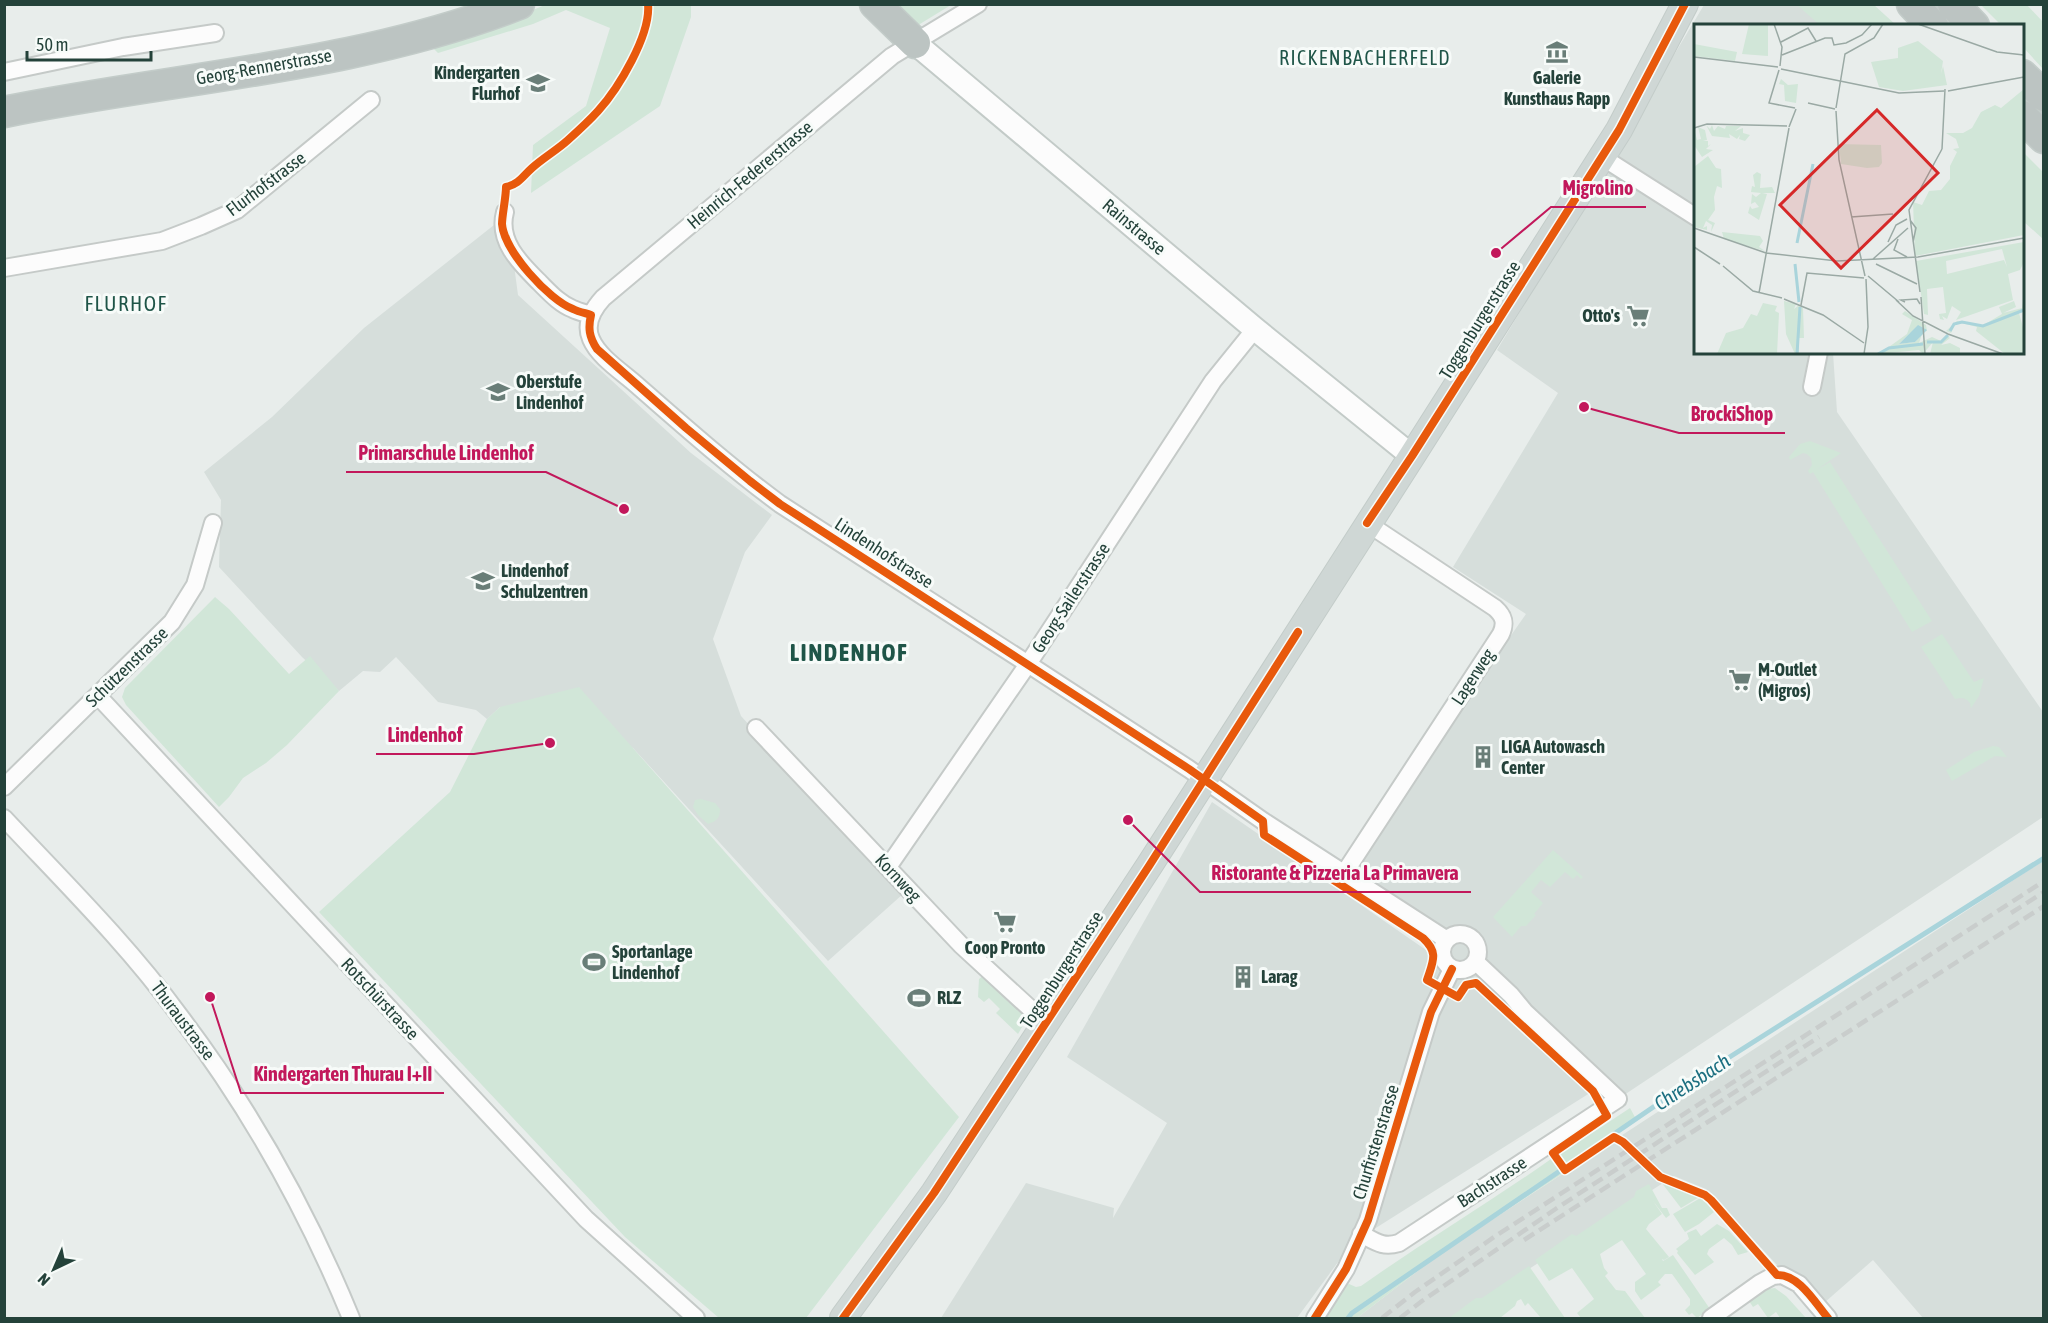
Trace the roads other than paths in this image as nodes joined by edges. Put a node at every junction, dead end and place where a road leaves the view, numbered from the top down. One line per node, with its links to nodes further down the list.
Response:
1 (519, 4): 15 (highway, Georg-Rennerstrasse)
2 (874, 4): 10 (highway)
3 (978, 4): 10 (street)
4 (1685, 4): 18 (main road, Toggenburgerstrasse)
5 (1912, 4): 7 (highway)
6 (1953, 4): 8 (highway)
7 (1931, 24)
8 (1972, 24)
9 (215, 33): 11 (street)
10 (915, 43): 22 (street, Heinrich-Federerstrasse); 23 (street, Rainstrasse)
11 (4, 72)
12 (2024, 77): 13 (highway)
13 (2043, 96)
14 (371, 100): 21 (street, Flurhofstrasse)
15 (4, 112)
16 (2024, 118): 17 (highway)
17 (2043, 138)
18 (1602, 156): 20 (street); 26 (main road, Toggenburgerstrasse)
19 (504, 212): 22 (street)
20 (1694, 217)
21 (4, 267)
22 (591, 315): 29 (street, Lindenhofstrasse)
23 (1255, 328): 26 (street, Rainstrasse); 29 (street, Georg-Sailerstrasse)
24 (1819, 354): 25 (street)
25 (1812, 387)
26 (1412, 456): 28 (main road, Toggenburgerstrasse)
27 (213, 523): 30 (street, Schützenstrasse)
28 (1367, 524): 32 (main road, Toggenburgerstrasse); 36 (street, Lagerweg)
29 (1028, 664): 32 (street, Lindenhofstrasse); 35 (street, Georg-Sailerstrasse)
30 (98, 696): 33 (street, Schützenstrasse); 43 (street, Rotschürstrasse)
31 (756, 728): 35 (street, Kornweg)
32 (1203, 780): 36 (street, Lindenhofstrasse); 40 (main road, Toggenburgerstrasse)
33 (4, 787)
34 (4, 818): 42 (street, Thuraustrasse)
35 (888, 867): 40 (street, Kornweg)
36 (1345, 873): 37 (street, Lindenhofstrasse)
37 (1447, 940): 38 (street); 39 (street)
38 (1476, 962): 39 (street); 41 (street, Bachstrasse)
39 (1452, 969): 41 (street, Churfirstenstrasse)
40 (1046, 1023): 44 (main road, Toggenburgerstrasse)
41 (1362, 1234): 45 (street, Churfirstenstrasse)
42 (351, 1318)
43 (696, 1318)
44 (843, 1318)
45 (1315, 1318)
46 (1711, 1318): 47 (street)
47 (1828, 1318)

